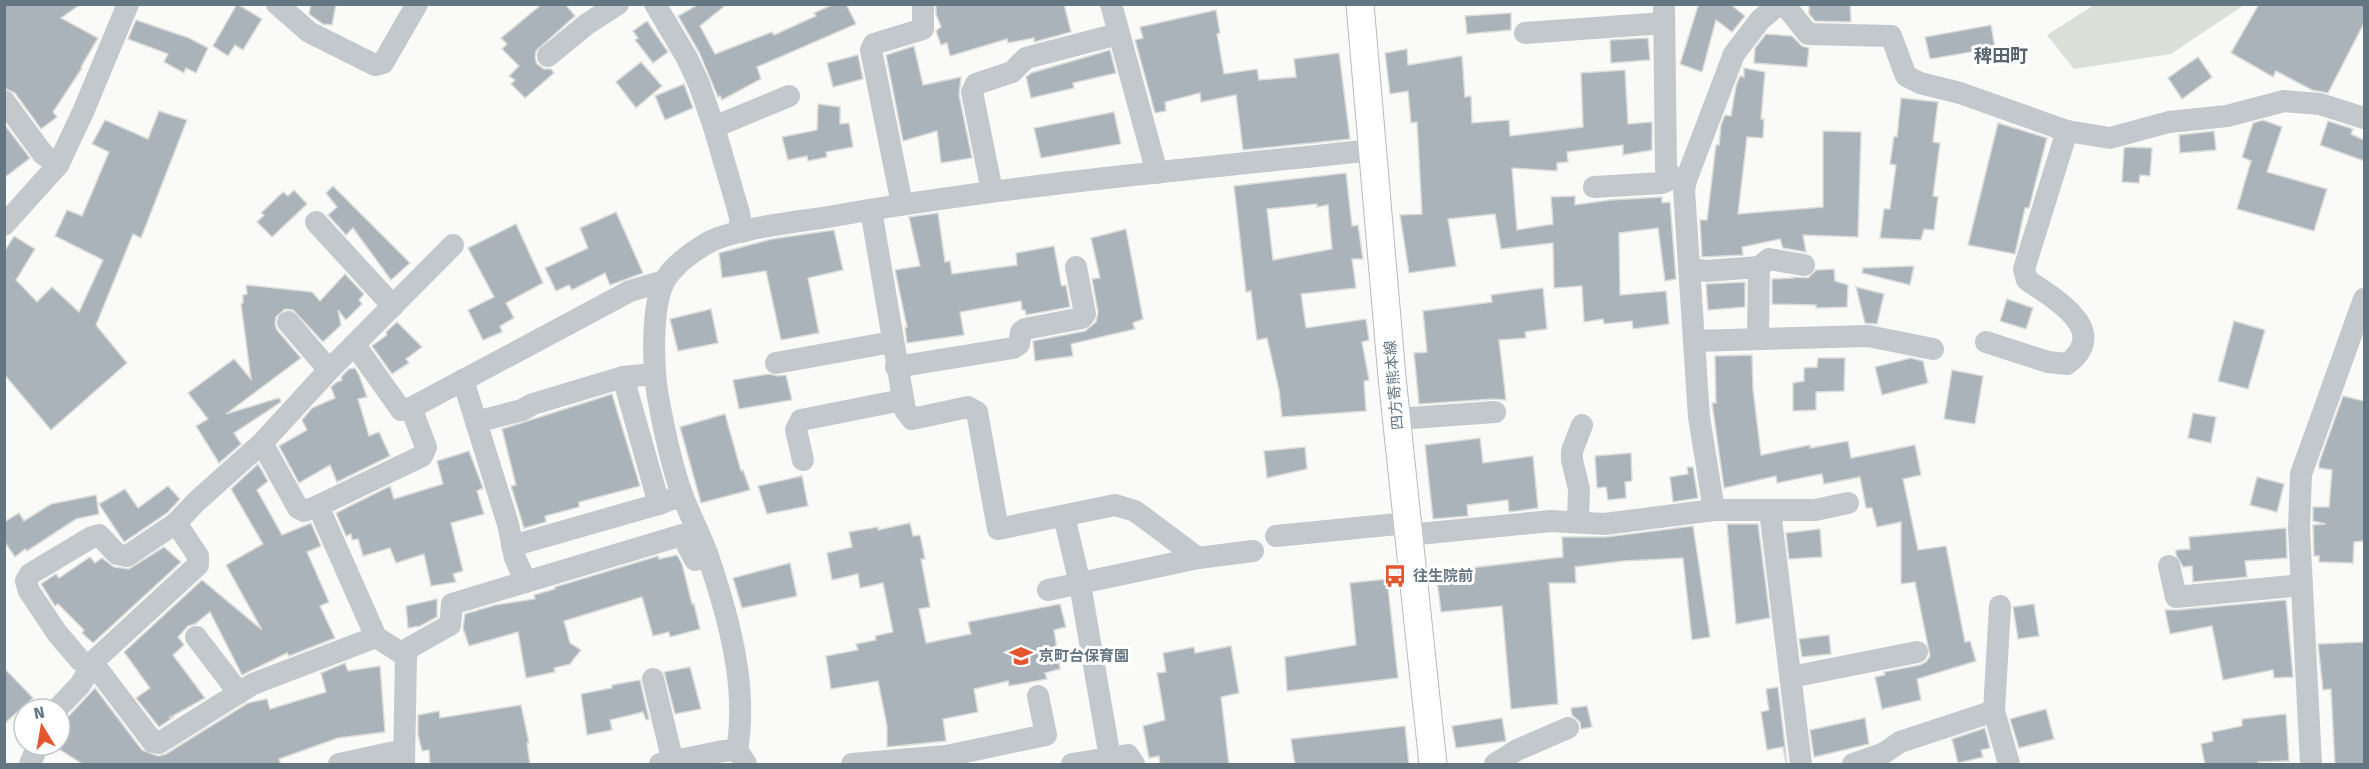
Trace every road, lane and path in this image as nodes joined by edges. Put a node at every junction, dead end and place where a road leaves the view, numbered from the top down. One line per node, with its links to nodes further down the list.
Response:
1 (128, 4): 21 (street)
2 (277, 4): 3 (street)
3 (417, 4)
4 (618, 4): 14 (street)
5 (655, 4): 18 (street)
6 (923, 4): 26 (street)
7 (1111, 4): 13 (street)
8 (1360, 4): 20 (main road, 四方寄熊本線)
9 (1779, 4): 23 (street)
10 (1784, 4): 19 (street)
11 (1664, 14): 12 (street); 23 (street)
12 (1525, 33)
13 (1118, 34): 22 (street); 25 (street)
14 (548, 56)
15 (789, 96): 18 (street)
16 (4, 101): 21 (street)
17 (2364, 118): 19 (street)
18 (714, 127): 30 (street)
19 (2067, 131): 43 (street)
20 (1374, 150): 22 (street); 55 (main road, 四方寄熊本線)
21 (58, 165): 29 (street)
22 (1156, 173): 25 (street)
23 (1679, 179): 24 (street); 35 (street)
24 (1594, 188)
25 (992, 191): 26 (street)
26 (902, 204): 27 (street)
27 (871, 210): 30 (street); 42 (street)
28 (316, 222): 38 (street)
29 (4, 225)
30 (742, 232): 36 (street)
31 (453, 245): 38 (street)
32 (1804, 265): 34 (street)
33 (1076, 267): 47 (street)
34 (1759, 267): 35 (street); 40 (street)
35 (1689, 268): 41 (street)
36 (664, 280): 49 (street); 51 (street)
37 (2364, 299): 78 (street)
38 (393, 306): 44 (street)
39 (288, 322): 48 (street)
40 (1758, 338): 41 (street); 45 (street)
41 (1694, 341): 64 (street)
42 (892, 342): 46 (street); 47 (street)
43 (1986, 342)
44 (355, 345): 48 (street); 53 (street)
45 (1933, 349)
46 (776, 363)
47 (896, 366): 52 (street)
48 (329, 370): 58 (street)
49 (654, 374): 50 (street); 60 (street)
50 (623, 377): 56 (street); 62 (street)
51 (463, 380): 53 (street); 56 (street)
52 (902, 400): 59 (street); 66 (street)
53 (411, 408): 63 (street)
54 (1495, 412): 55 (street)
55 (1397, 419): 69 (main road, 四方寄熊本線)
56 (476, 423): 71 (street)
57 (1582, 425): 67 (street)
58 (262, 443): 63 (street); 68 (street)
59 (803, 460)
60 (682, 495): 62 (street); 73 (street)
61 (1848, 503): 65 (street)
62 (659, 504): 71 (street)
63 (318, 506): 82 (street)
64 (1714, 510): 65 (street); 67 (street)
65 (1770, 511): 86 (street)
66 (1064, 516): 74 (street); 77 (street)
67 (1578, 522): 69 (street)
68 (176, 523): 85 (street); 85 (street)
69 (1408, 529): 70 (street); 102 (main road, 四方寄熊本線)
70 (1276, 536)
71 (512, 546): 76 (street)
72 (1253, 551): 74 (street)
73 (709, 557): 76 (street); 94 (street)
74 (1198, 558): 77 (street)
75 (2169, 566): 78 (street)
76 (526, 582): 84 (street)
77 (1080, 584): 79 (street); 95 (street)
78 (2302, 585): 107 (street)
79 (1048, 590)
80 (2000, 606): 91 (street)
81 (196, 637): 88 (street)
82 (376, 638): 84 (street); 88 (street)
83 (1917, 651): 86 (street)
84 (406, 656): 93 (street)
85 (90, 667): 88 (street); 90 (street)
86 (1791, 677): 104 (street)
87 (653, 679): 97 (street)
88 (239, 693)
89 (1038, 696): 96 (street)
90 (68, 697)
91 (1994, 711): 105 (street); 106 (street)
92 (1568, 728): 103 (street)
93 (404, 758): 98 (street)
94 (742, 758): 97 (street)
95 (1110, 758): 100 (street); 101 (street)
96 (951, 760): 99 (street)
97 (666, 763)
98 (339, 765)
99 (852, 765)
100 (1071, 765)
101 (1134, 765)
102 (1433, 765)
103 (1495, 765)
104 (1801, 765)
105 (1853, 765)
106 (2009, 765)
107 (2311, 765)

